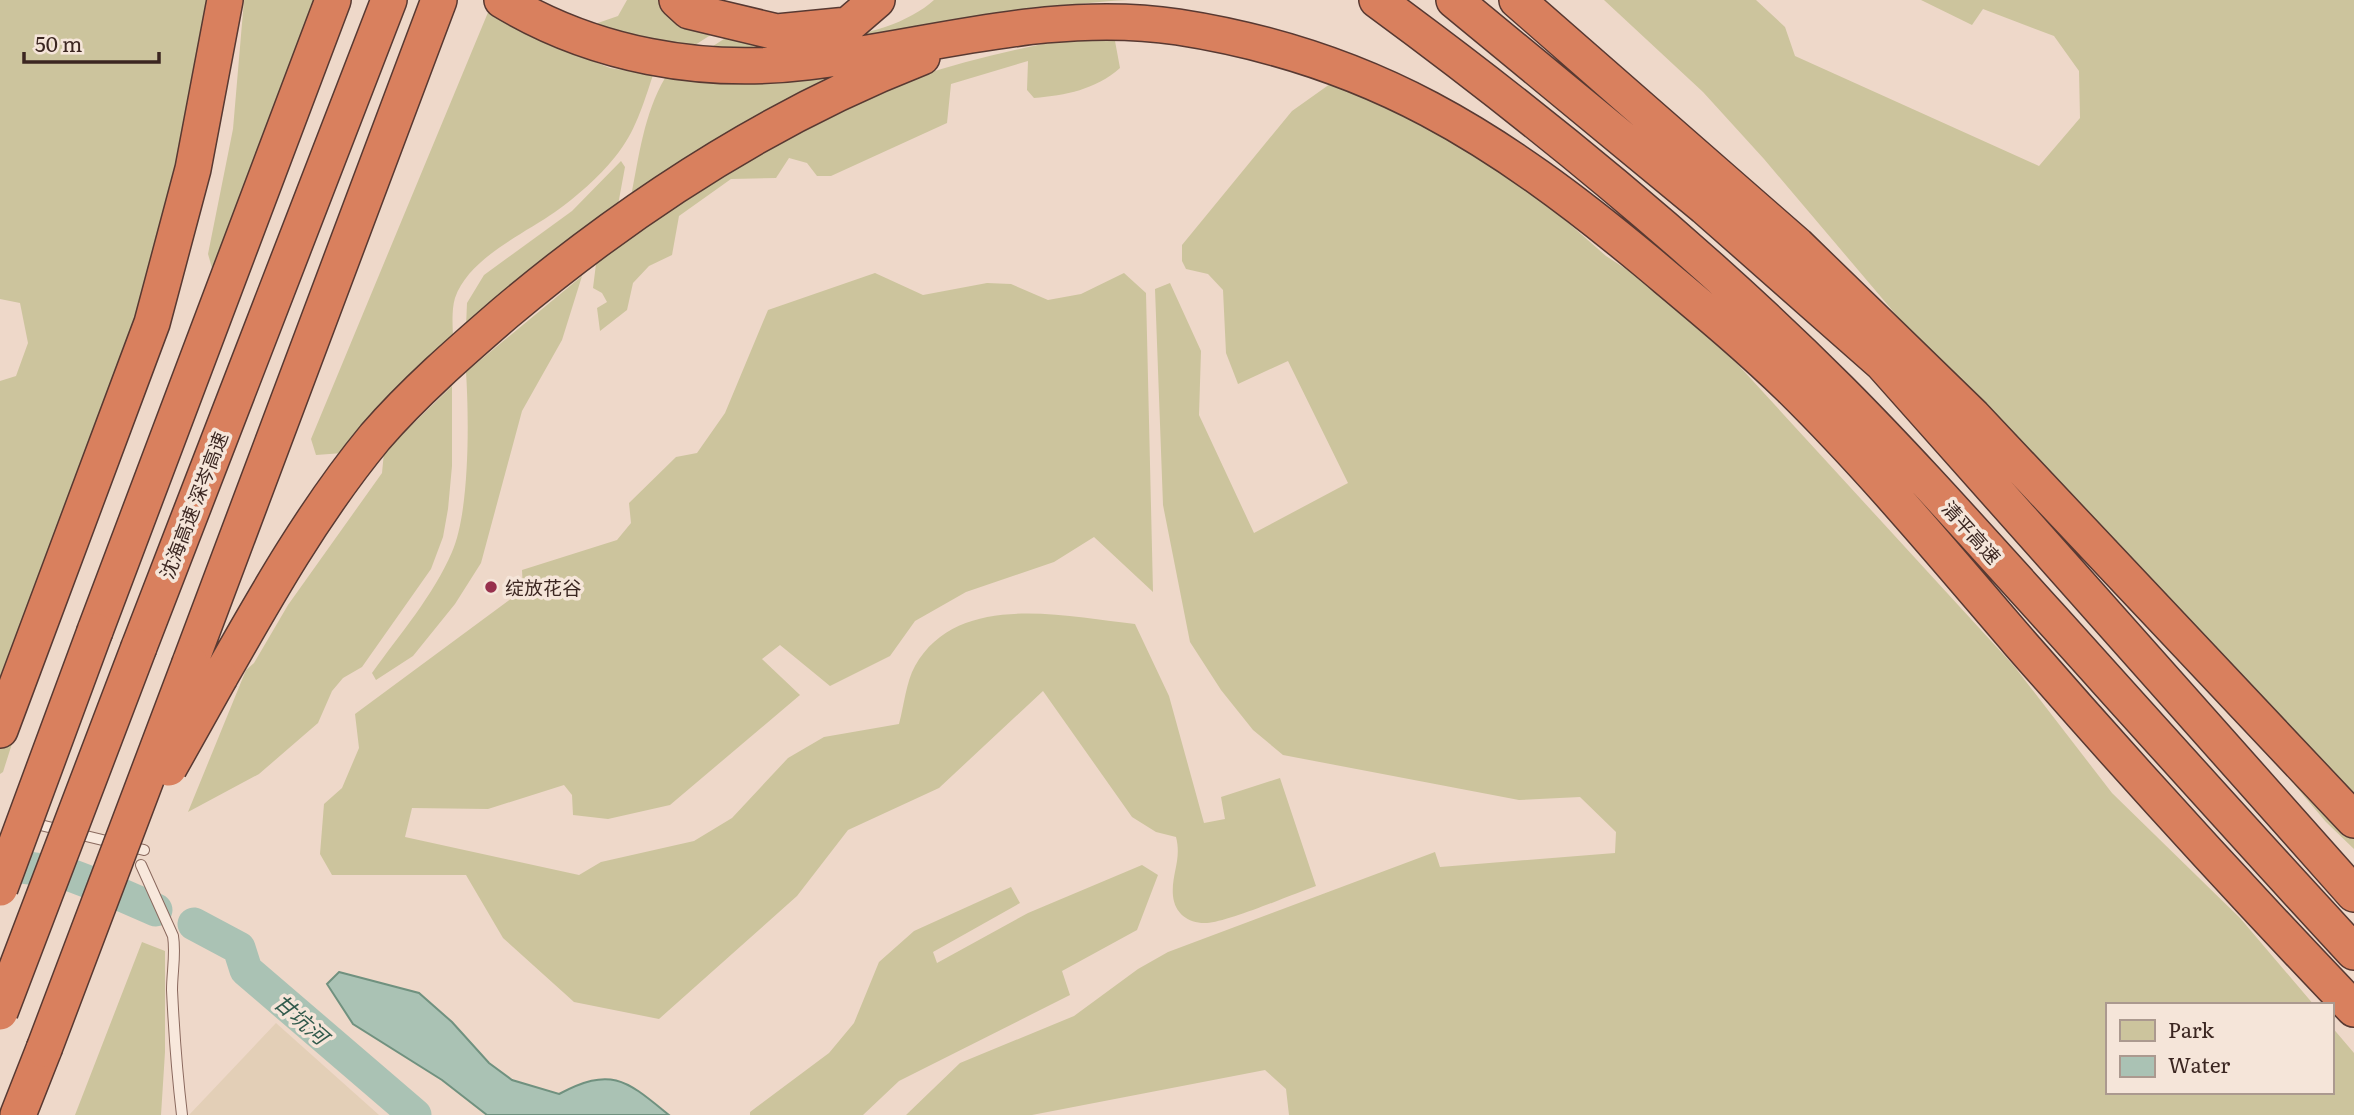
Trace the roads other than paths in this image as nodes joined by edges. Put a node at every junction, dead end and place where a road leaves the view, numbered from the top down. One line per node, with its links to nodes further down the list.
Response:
1 (204, 0): 13 (highway)
2 (225, 0): 13 (highway)
3 (333, 0): 19 (highway, bridge)
4 (389, 0): 23 (highway, 沈海高速 深岑高速, bridge)
5 (439, 0): 14 (highway)
6 (502, 0): 12 (highway)
7 (677, 0): 8 (highway)
8 (877, 0)
9 (1377, 0): 21 (highway, 清平高速)
10 (1454, 0): 20 (highway)
11 (1517, 0): 17 (highway)
12 (1008, 28): 14 (highway); 22 (highway)
13 (193, 169): 15 (highway)
14 (205, 670): 18 (highway, bridge)
15 (0, 730)
16 (10, 820): 18 (lane)
17 (2354, 820)
18 (133, 859): 24 (highway, bridge); 25 (lane)
19 (0, 888)
20 (2354, 894)
21 (2354, 952)
22 (2354, 1009)
23 (0, 1012)
24 (18, 1115)
25 (182, 1115)

